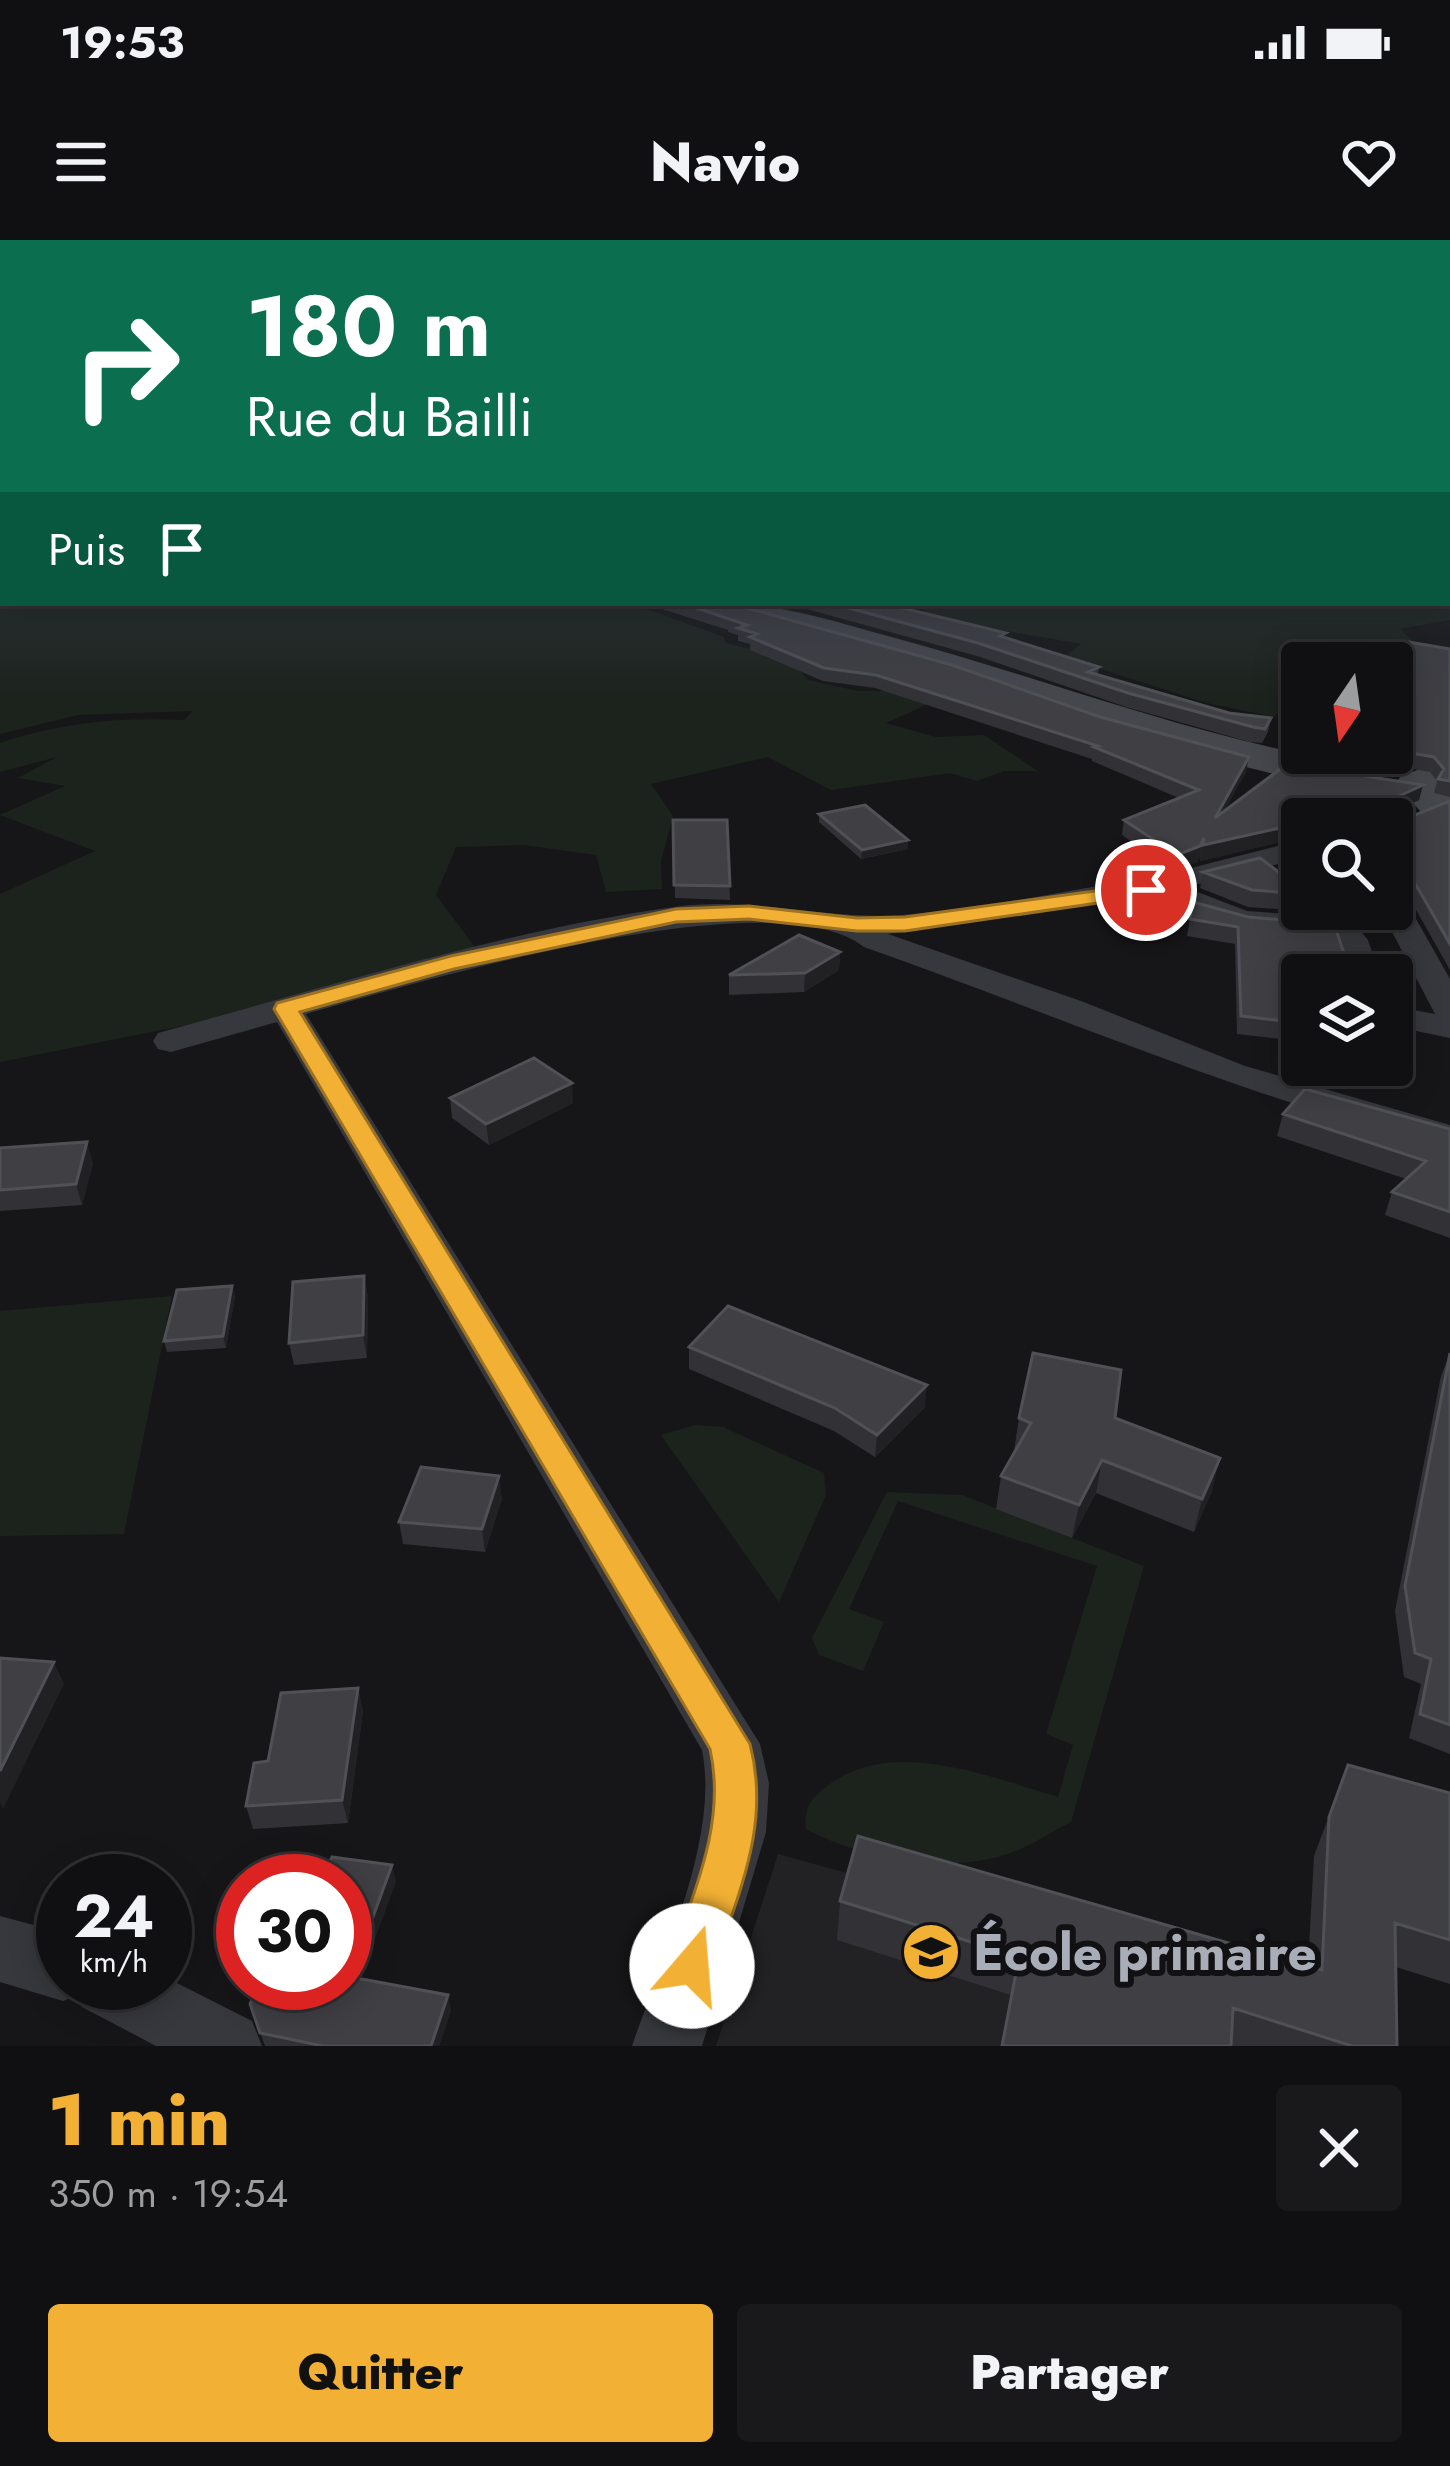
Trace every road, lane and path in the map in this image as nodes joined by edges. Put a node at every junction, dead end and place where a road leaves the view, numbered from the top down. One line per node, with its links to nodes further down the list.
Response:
1 (745, 606): 2 (main road)
2 (1432, 799)
3 (1281, 854): 4 (street)
4 (1262, 859): 5 (street); 6 (street)
5 (1281, 874)
6 (1190, 877)
7 (1281, 919): 8 (street)
8 (857, 925): 10 (street); 15 (street)
9 (1407, 930): 11 (street)
10 (286, 1009): 14 (street); 20 (street)
11 (1450, 1010)
12 (1413, 1020): 13 (street)
13 (1450, 1027)
14 (171, 1041)
15 (1444, 1136)
16 (0, 1949): 17 (street)
17 (36, 1959)
18 (158, 2010): 19 (street)
19 (227, 2046)
20 (667, 2046)

